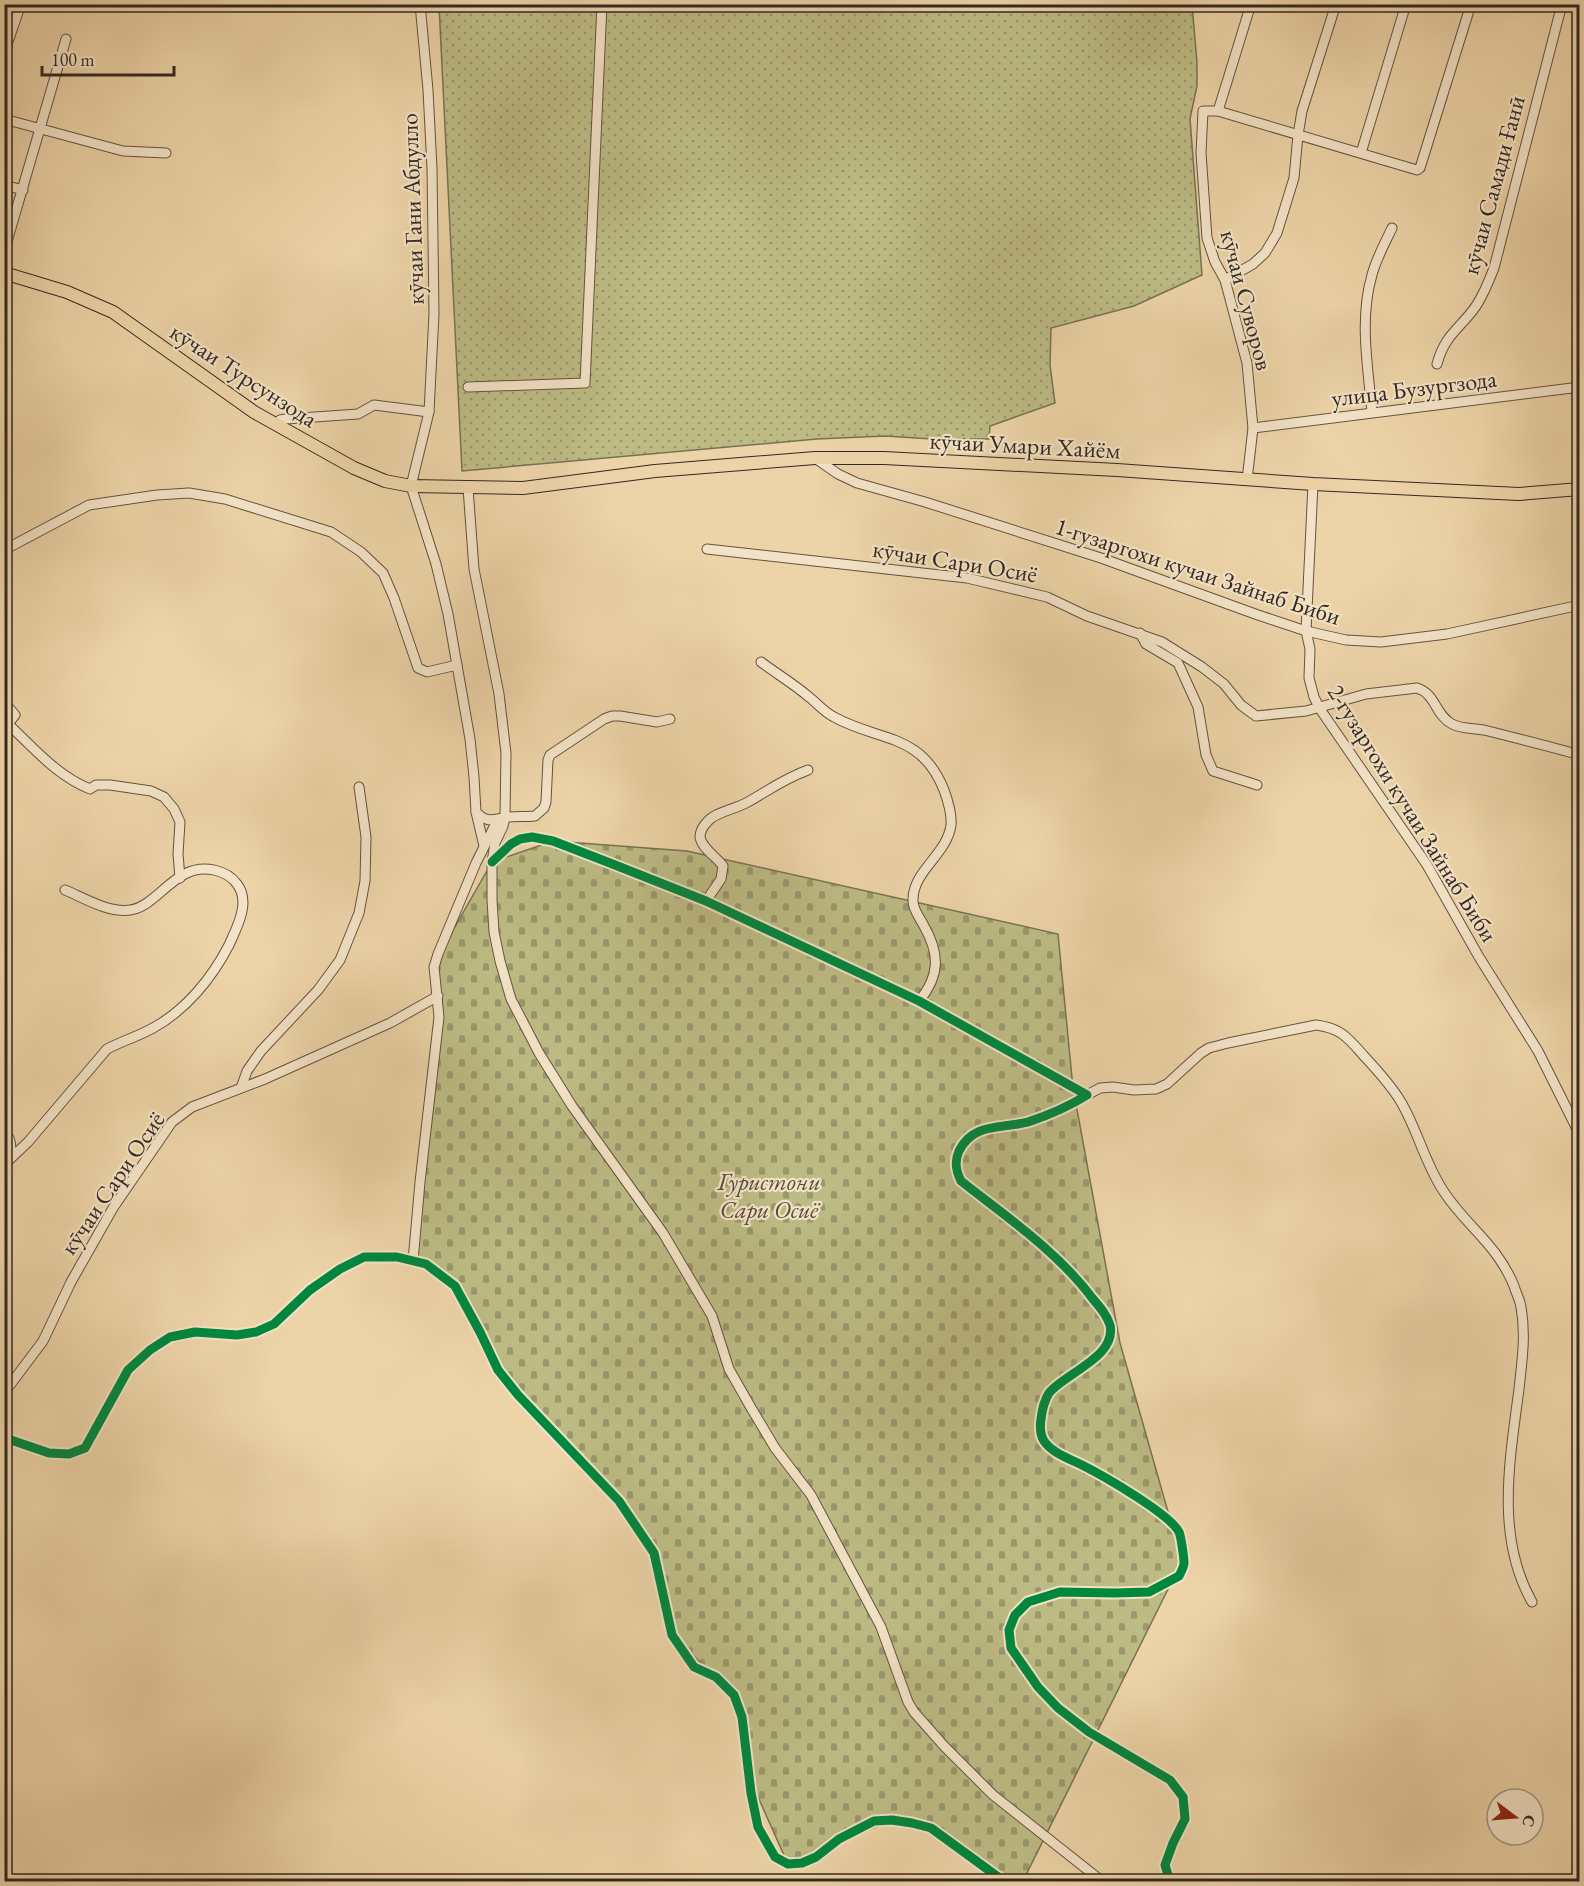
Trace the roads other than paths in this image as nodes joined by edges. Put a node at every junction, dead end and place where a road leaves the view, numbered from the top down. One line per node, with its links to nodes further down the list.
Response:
1 (21, 4): 10 (street)
2 (420, 4): 26 (street, кӯчаи Гани Абдулло)
3 (602, 4): 24 (street)
4 (1251, 4): 11 (street)
5 (1336, 4): 14 (street)
6 (1406, 4): 16 (street)
7 (1471, 4): 16 (street)
8 (1562, 4): 23 (street, кӯчаи Самади Ғанӣ)
9 (66, 39): 13 (street)
10 (4, 53)
11 (1218, 111): 14 (street); 22 (street, кӯчаи Суворов)
12 (4, 119): 13 (street)
13 (41, 129): 15 (street); 18 (street)
14 (1298, 135): 16 (street); 22 (street)
15 (166, 153)
16 (1361, 153)
17 (4, 185): 18 (street)
18 (23, 190): 20 (street)
19 (1392, 228): 27 (street)
20 (4, 252)
21 (4, 273): 28 (main road, кӯчаи Турсунзода)
22 (1226, 280): 29 (street, кӯчаи Суворов)
23 (1437, 364)
24 (468, 387)
25 (1580, 387): 27 (street, улица Бузургзода)
26 (429, 412): 28 (street); 33 (street, кӯчаи Гани Абдулло)
27 (1372, 412): 29 (street, улица Бузургзода)
28 (276, 424): 33 (main road, кӯчаи Турсунзода)
29 (1253, 428): 31 (street, кӯчаи Суворов)
30 (815, 458): 31 (main road, кӯчаи Умари Хайём); 34 (main road, кӯчаи Умари Хайём); 39 (street, 1-гузаргохи кучаи Зайнаб Биби)
31 (1247, 480): 32 (main road, кӯчаи Умари Хайём)
32 (1313, 484): 35 (main road, кӯчаи Умари Хайём); 39 (street, 2-гузаргохи кучаи Зайнаб Биби)
33 (411, 486): 34 (main road, кӯчаи Турсунзода); 42 (street)
34 (468, 488): 52 (street)
35 (1580, 489)
36 (707, 549): 40 (street, кӯчаи Сари Осиё)
37 (4, 550): 42 (street)
38 (1580, 605): 39 (street, 1-гузаргохи кучаи Зайнаб Биби)
39 (1306, 631): 44 (street, 2-гузаргохи кучаи Зайнаб Биби)
40 (1140, 633): 44 (street, кӯчаи Сари Осиё); 49 (street)
41 (761, 662): 59 (street)
42 (457, 665): 51 (street)
43 (4, 702): 46 (street)
44 (1320, 709): 47 (street, кӯчаи Сари Осиё); 63 (street, 2-гузаргохи кучаи Зайнаб Биби)
45 (670, 719): 52 (street)
46 (6, 725): 55 (street)
47 (1580, 755)
48 (808, 770): 57 (street)
49 (1257, 785)
50 (359, 787): 60 (street)
51 (476, 812): 52 (street); 53 (street)
52 (501, 819): 53 (street); 54 (street)
53 (484, 846): 58 (street)
54 (492, 862): 57 (street); 70 (street)
55 (180, 878): 56 (street); 64 (street)
56 (65, 890)
57 (706, 901): 59 (street)
58 (438, 996): 60 (street, кӯчаи Сари Осиё); 65 (street)
59 (919, 1001): 61 (street)
60 (241, 1088): 66 (street, кӯчаи Сари Осиё)
61 (1087, 1095): 68 (street); 71 (street)
62 (4, 1131): 64 (street)
63 (1580, 1135)
64 (7, 1163)
65 (413, 1261): 67 (street); 69 (street)
66 (4, 1393)
67 (4, 1436)
68 (1532, 1602)
69 (1005, 1881)
70 (1103, 1881)
71 (1170, 1881)

